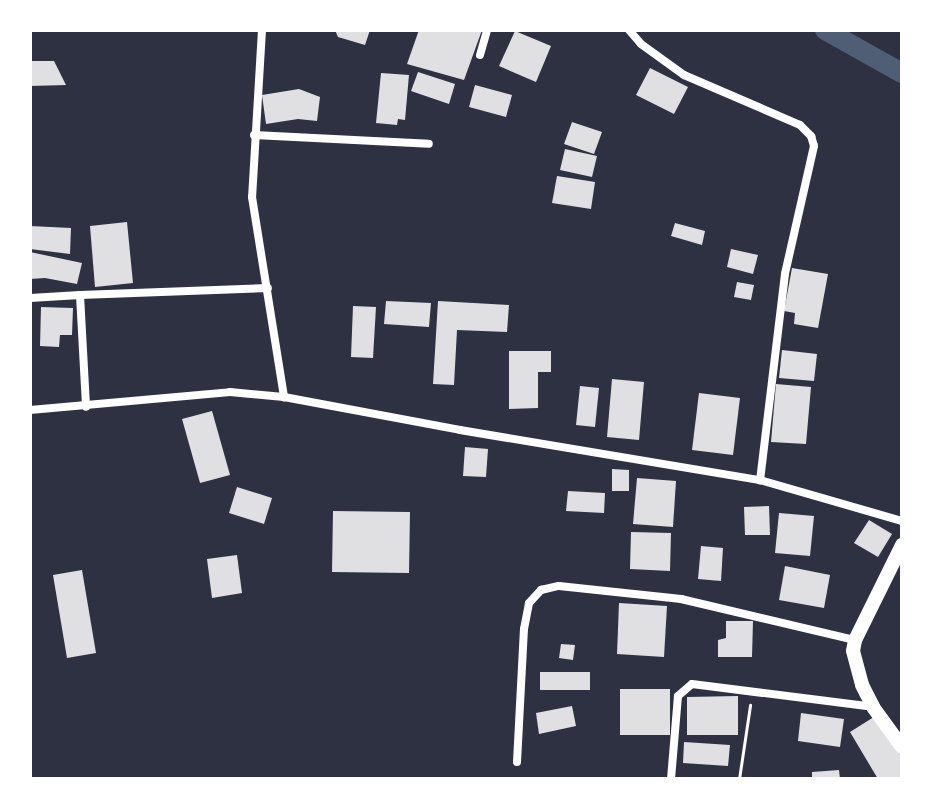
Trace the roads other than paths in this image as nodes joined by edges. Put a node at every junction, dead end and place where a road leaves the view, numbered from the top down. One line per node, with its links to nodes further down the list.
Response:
1 (262, 30): 5 (street)
2 (487, 30): 4 (street)
3 (629, 30): 13 (street)
4 (480, 55)
5 (254, 135): 6 (street); 7 (street)
6 (429, 144)
7 (268, 288): 8 (street); 10 (street)
8 (80, 295): 9 (street); 11 (street)
9 (30, 298)
10 (284, 397): 11 (street); 13 (street)
11 (86, 407): 12 (street)
12 (30, 410)
13 (760, 480): 14 (street)
14 (902, 521)
15 (902, 545): 16 (street)
16 (855, 640): 17 (street); 19 (street)
17 (873, 707): 18 (street); 20 (street)
18 (902, 747)
19 (517, 762)
20 (671, 779)

